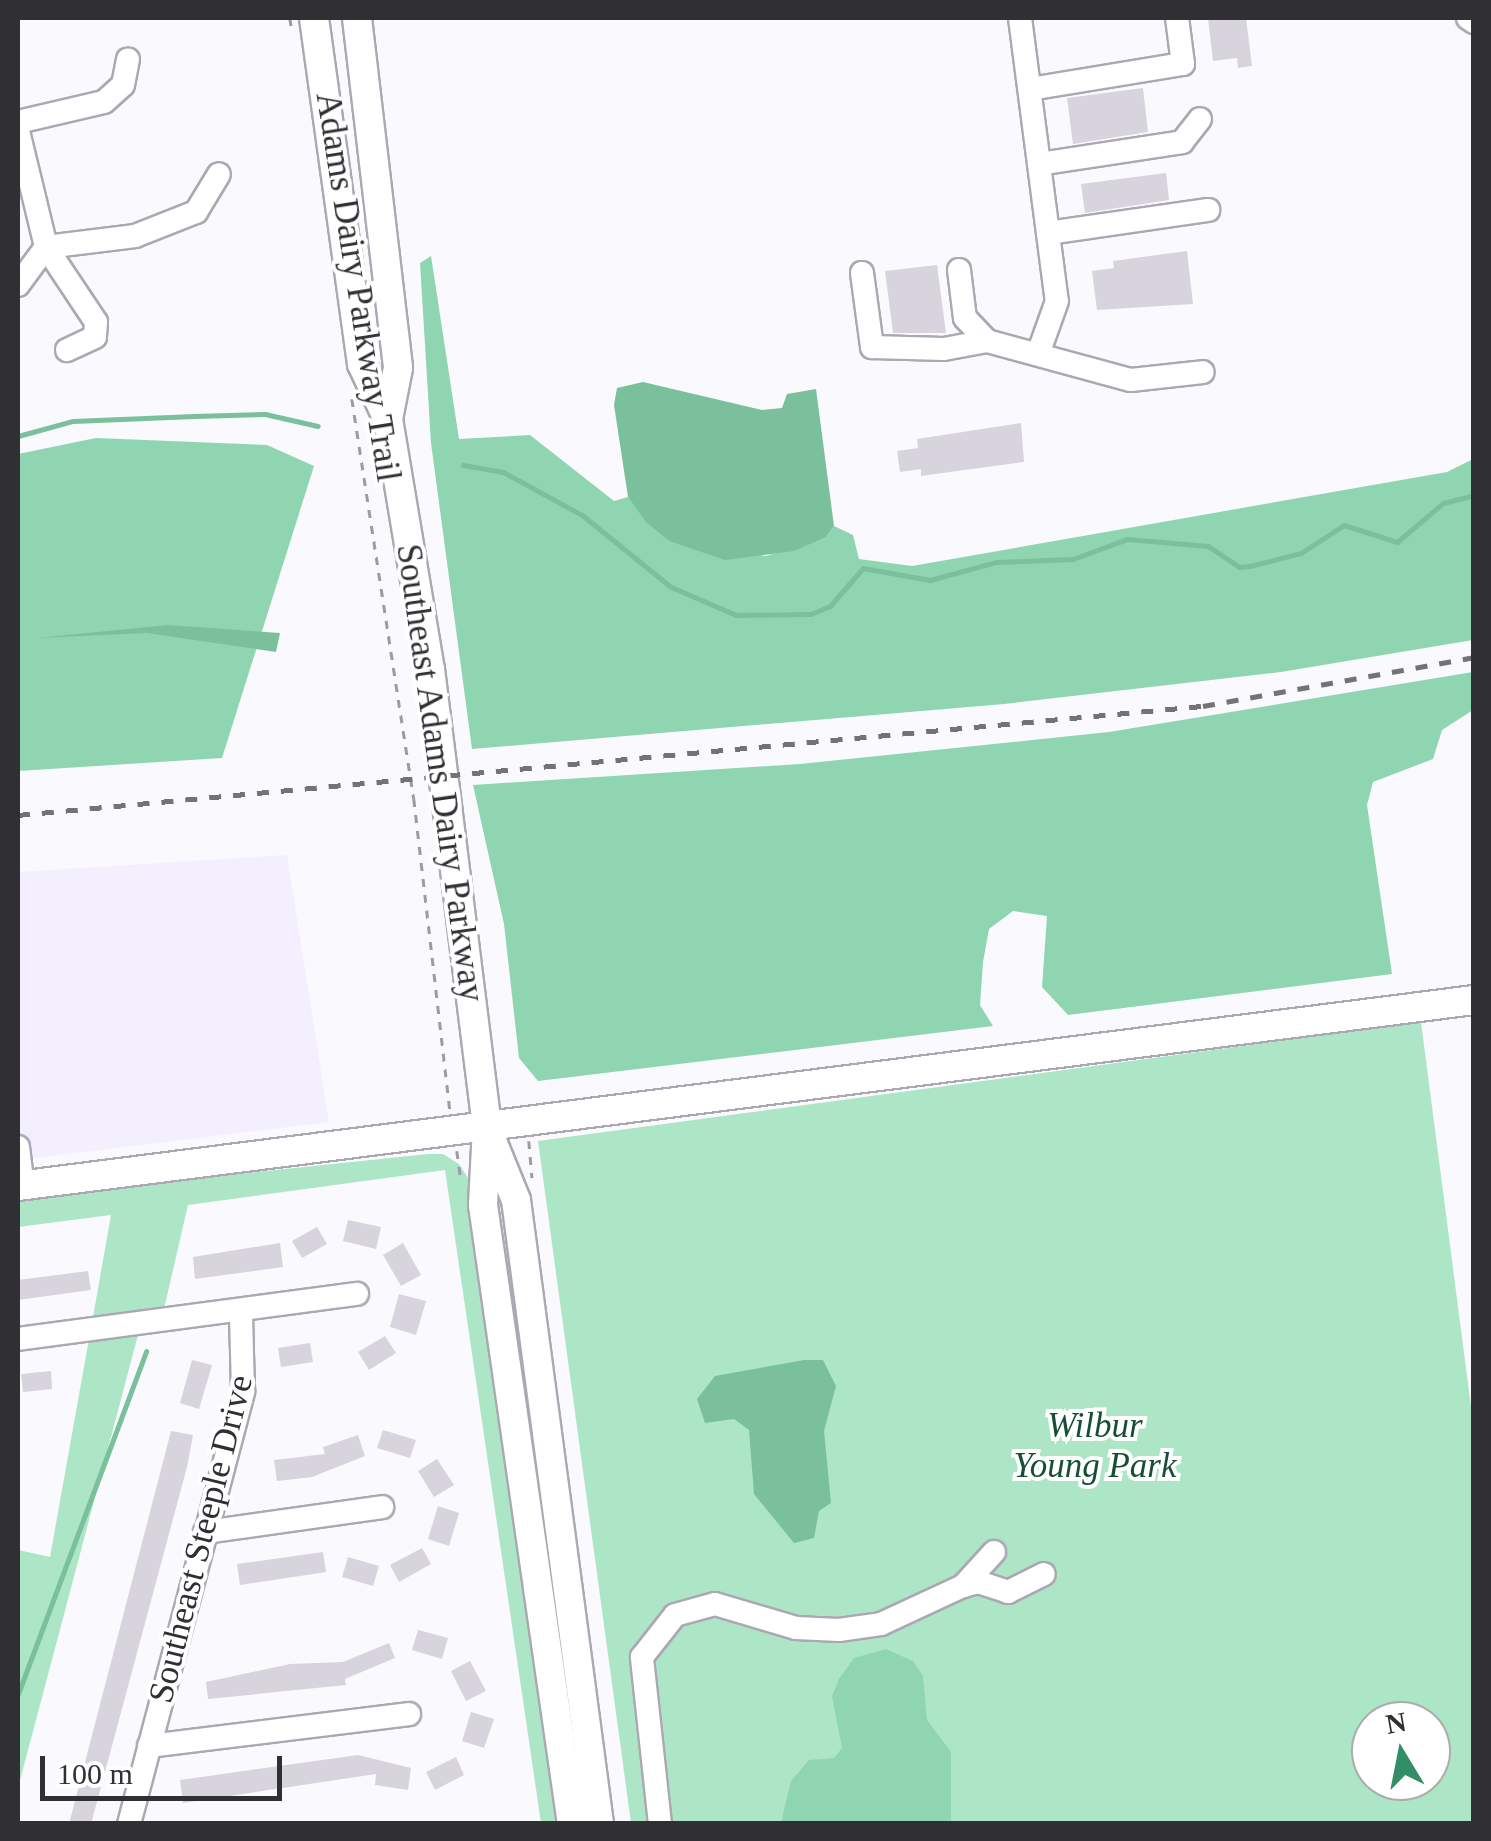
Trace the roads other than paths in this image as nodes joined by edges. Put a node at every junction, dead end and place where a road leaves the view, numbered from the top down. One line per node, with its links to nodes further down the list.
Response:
1 (357, 18): 24 (main road, Southeast Adams Dairy Parkway)
2 (1020, 18): 8 (street)
3 (1177, 18): 8 (street)
4 (1468, 18): 5 (street)
5 (1474, 22)
6 (304, 27): 24 (main road, Southeast Adams Dairy Parkway)
7 (128, 59): 10 (street)
8 (1030, 89): 12 (street)
9 (1200, 118): 12 (street)
10 (18, 122)
11 (18, 131): 16 (street)
12 (1039, 164): 15 (street)
13 (219, 174): 16 (street)
14 (1208, 210): 15 (street)
15 (1048, 233): 22 (street)
16 (46, 247): 19 (street); 21 (street)
17 (959, 270): 20 (street)
18 (862, 273): 20 (street)
19 (18, 286)
20 (987, 341): 22 (street)
21 (67, 350)
22 (1038, 354): 23 (street)
23 (1204, 372)
24 (388, 420): 26 (main road, Southeast Adams Dairy Parkway)
25 (1474, 1000): 26 (main road)
26 (487, 1128): 28 (main road); 40 (main road, Southeast Adams Dairy Parkway); 41 (main road, Southeast Adams Dairy Parkway)
27 (18, 1147): 28 (street)
28 (20, 1186)
29 (357, 1294): 30 (street)
30 (240, 1312): 31 (street); 33 (street, Southeast Steeple Drive)
31 (18, 1339)
32 (382, 1507): 33 (street)
33 (205, 1532): 38 (street, Southeast Steeple Drive)
34 (994, 1552): 36 (street)
35 (1044, 1574): 36 (street)
36 (963, 1586): 42 (street)
37 (409, 1714): 38 (street)
38 (150, 1746): 39 (street, Southeast Steeple Drive)
39 (129, 1824)
40 (572, 1824)
41 (599, 1824)
42 (660, 1824)

